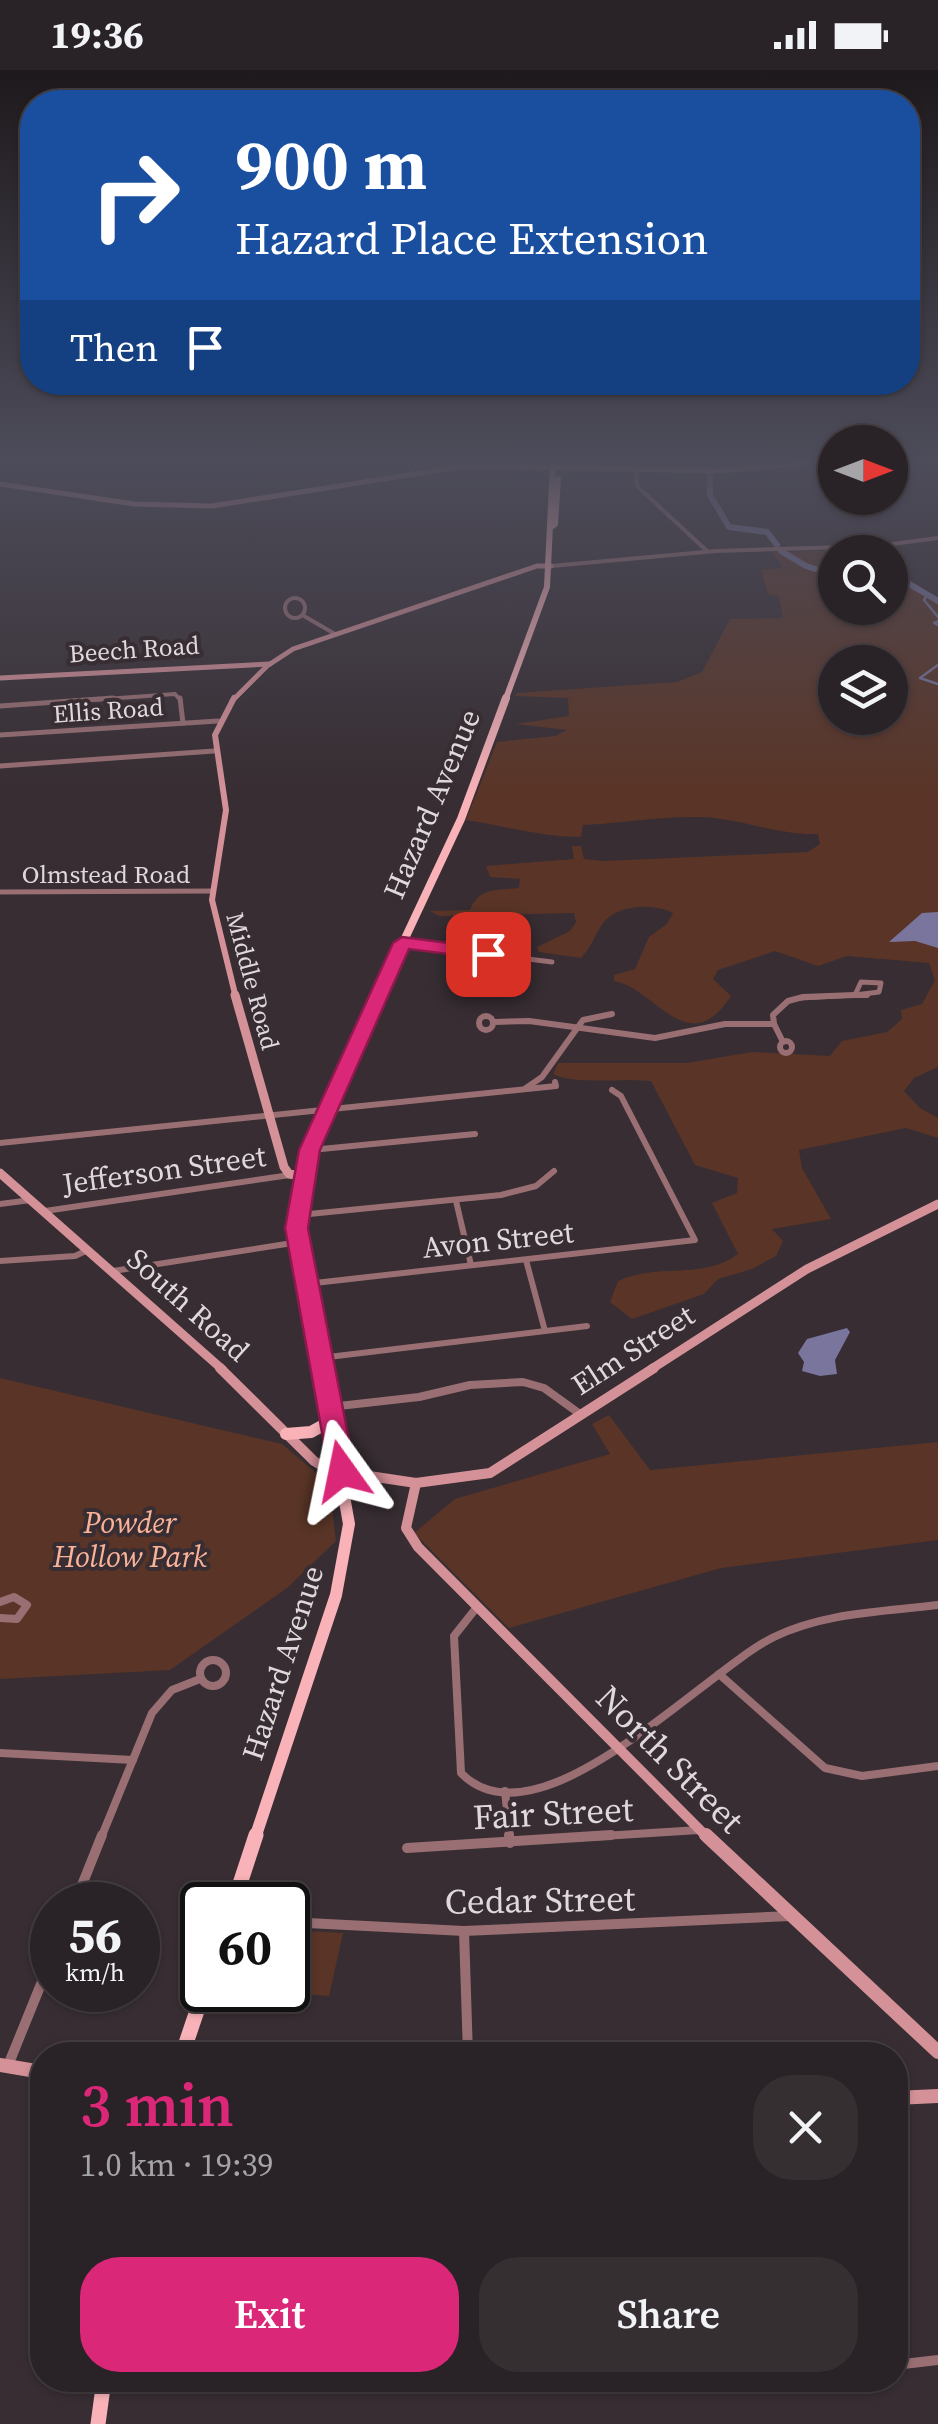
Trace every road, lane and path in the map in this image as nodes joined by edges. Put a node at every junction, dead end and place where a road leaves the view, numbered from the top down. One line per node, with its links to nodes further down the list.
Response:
1 (520, 573): 4 (street)
2 (549, 573): 15 (main road, Hazard Avenue)
3 (304, 616): 3 (street); 4 (street)
4 (335, 634): 5 (street)
5 (270, 664): 6 (street, Beech Road); 8 (street)
6 (0, 678)
7 (0, 706): 9 (street)
8 (218, 721): 9 (street, Ellis Road); 11 (street, Middle Road)
9 (183, 723): 10 (street, Ellis Road)
10 (0, 735)
11 (214, 751): 12 (street); 13 (street, Middle Road)
12 (0, 766)
13 (212, 891): 14 (street, Olmstead Road); 27 (street, Middle Road)
14 (0, 892)
15 (402, 943): 16 (street); 26 (main road, Hazard Avenue)
16 (552, 962)
17 (855, 996): 17 (street); 20 (street)
18 (612, 1014): 21 (street)
19 (495, 1022): 21 (street)
20 (774, 1024): 21 (street); 22 (street)
21 (576, 1027): 24 (street)
22 (783, 1042)
23 (555, 1082): 24 (street)
24 (525, 1089): 26 (street)
25 (612, 1090): 44 (street, Avon Street)
26 (325, 1109): 27 (street); 30 (main road, Hazard Avenue)
27 (270, 1118): 29 (street); 33 (street, Middle Road)
28 (476, 1134): 30 (street)
29 (0, 1143)
30 (310, 1150): 34 (main road, Hazard Avenue)
31 (554, 1171): 36 (street)
32 (0, 1173): 35 (street, South Road)
33 (290, 1175): 34 (street); 39 (street, Jefferson Street)
34 (303, 1176): 40 (main road, Hazard Avenue)
35 (31, 1200): 37 (street); 39 (street, South Road)
36 (456, 1201): 40 (street); 45 (street)
37 (0, 1204)
38 (938, 1204): 52 (street, Elm Street)
39 (45, 1211): 42 (street, South Road)
40 (298, 1215): 41 (main road, Hazard Avenue)
41 (299, 1242): 46 (street); 47 (main road, Hazard Avenue)
42 (89, 1250): 43 (street); 46 (street, South Road)
43 (0, 1260)
44 (526, 1260): 45 (street, Avon Street); 49 (street)
45 (471, 1265): 47 (street, Avon Street)
46 (114, 1271): 53 (street, South Road)
47 (306, 1284): 50 (main road, Hazard Avenue)
48 (587, 1326): 49 (street)
49 (545, 1330): 50 (street)
50 (319, 1358): 51 (main road, Hazard Avenue)
51 (330, 1414): 52 (street); 53 (main road); 54 (main road, Hazard Avenue)
52 (580, 1414): 55 (street, Elm Street)
53 (286, 1434): 54 (street, South Road)
54 (342, 1471): 55 (street, Elm Street); 71 (main road, Hazard Avenue)
55 (416, 1483): 58 (street, North Street)
56 (0, 1602): 59 (street)
57 (938, 1605): 60 (street)
58 (478, 1607): 62 (street, North Street); 66 (street)
59 (0, 1618)
60 (720, 1674): 62 (street); 65 (street)
61 (200, 1679): 64 (street)
62 (619, 1747): 66 (street); 67 (street, North Street)
63 (0, 1753): 64 (street)
64 (133, 1760): 70 (street)
65 (938, 1766)
66 (505, 1792): 68 (street)
67 (700, 1830): 68 (street, Fair Street); 72 (street, North Street)
68 (510, 1842): 69 (street, Fair Street)
69 (408, 1848)
70 (83, 1882)
71 (240, 1882)
72 (792, 1916): 74 (street, Cedar Street); 79 (street, North Street)
73 (310, 1923): 74 (street, Cedar Street)
74 (464, 1931): 78 (street)
75 (30, 2006): 80 (street)
76 (197, 2012): 77 (main road)
77 (186, 2042)
78 (468, 2042)
79 (938, 2052)
80 (4, 2064): 81 (street)
81 (30, 2069)
82 (938, 2096): 83 (street)
83 (908, 2097)
84 (938, 2360): 85 (street)
85 (908, 2363)
86 (102, 2392): 87 (main road)
87 (98, 2424)

